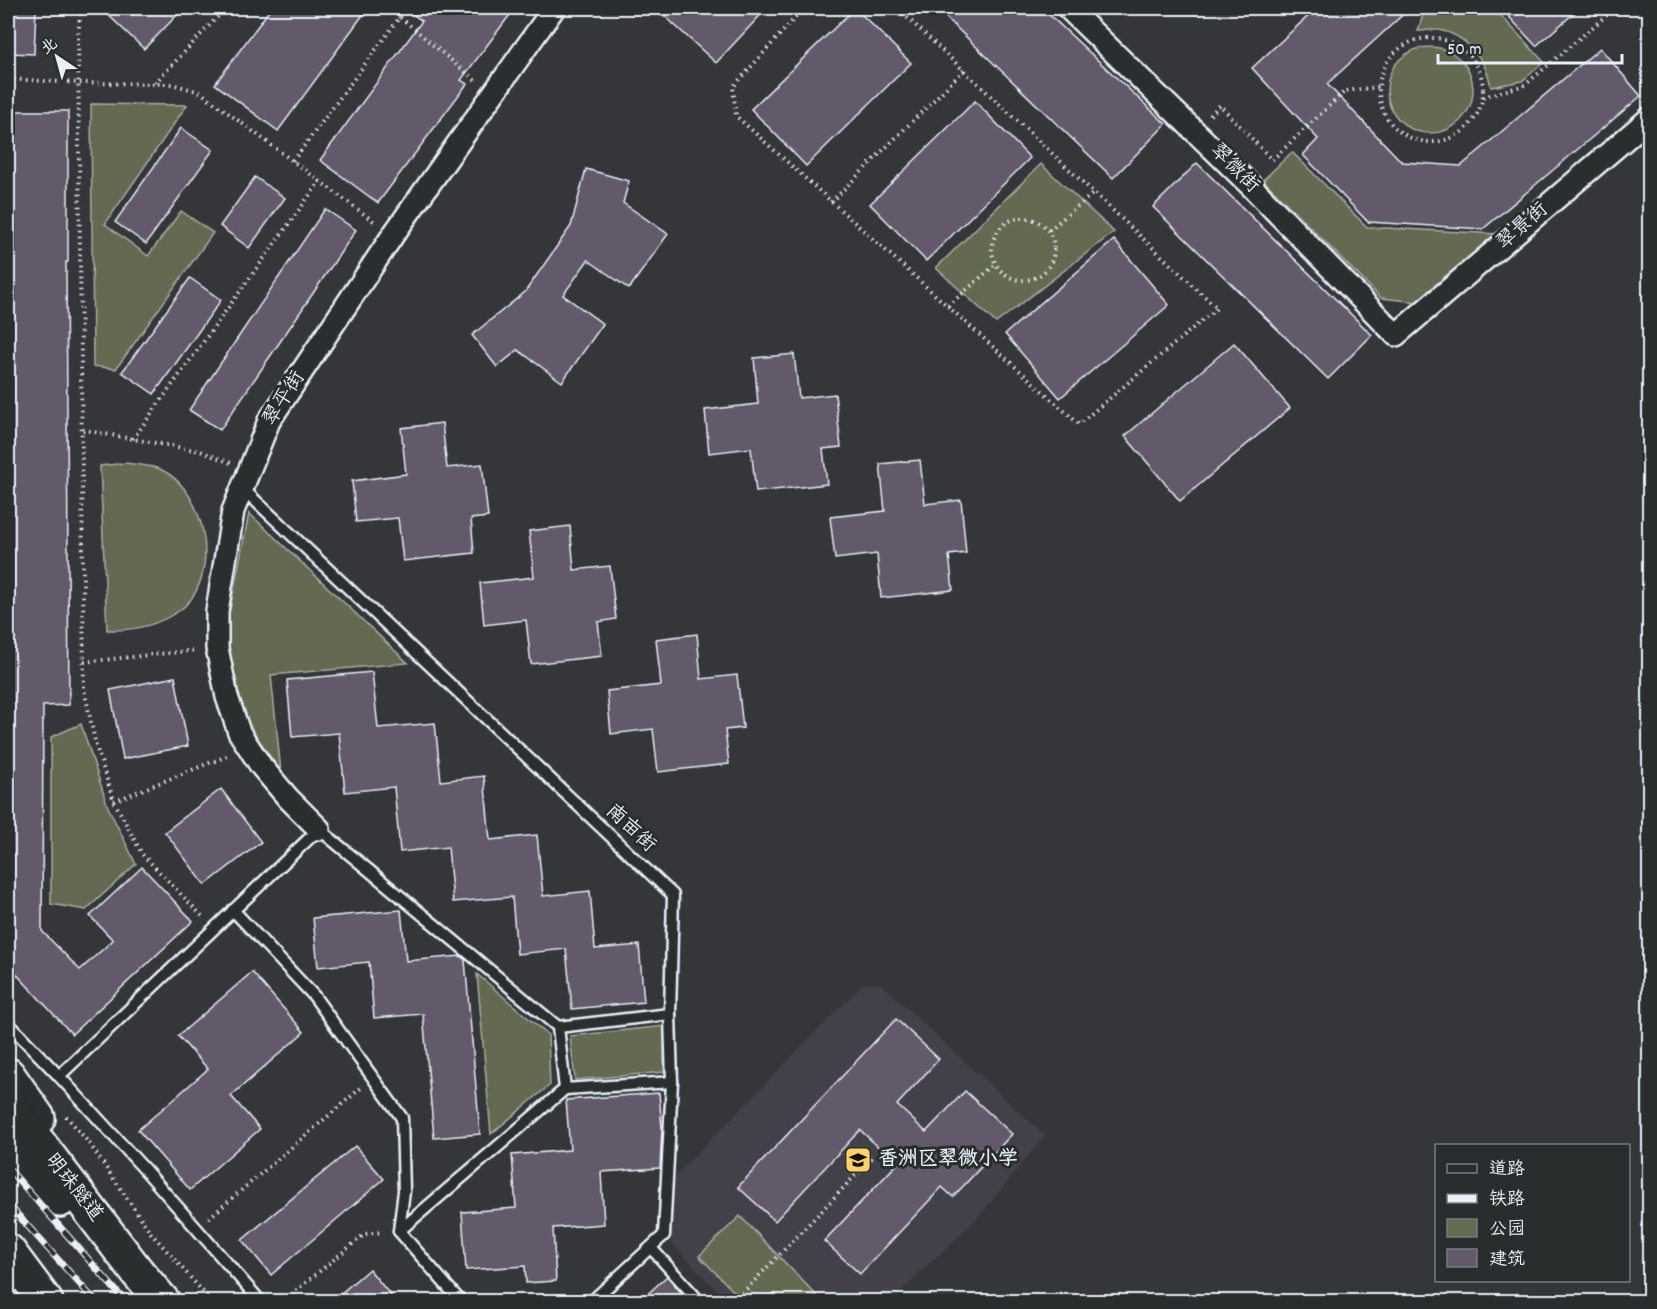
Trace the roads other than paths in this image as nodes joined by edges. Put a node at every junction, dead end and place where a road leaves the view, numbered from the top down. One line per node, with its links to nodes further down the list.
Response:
1 (554, 8): 5 (street, 翠平街)
2 (1068, 8): 4 (street, 翠微街)
3 (1650, 118): 4 (street, 翠景街)
4 (1396, 335)
5 (246, 479): 6 (street, 翠平街); 8 (lane, 南亩街)
6 (319, 829): 7 (lane); 10 (lane)
7 (233, 910): 12 (lane); 17 (lane)
8 (670, 1014): 10 (lane); 13 (lane, 南亩街)
9 (8, 1023): 12 (lane)
10 (558, 1027): 14 (lane)
11 (8, 1075): 20 (highway)
12 (59, 1076): 25 (lane)
13 (672, 1082): 14 (lane); 18 (lane, 南亩街)
14 (565, 1089): 17 (lane)
15 (8, 1103): 20 (highway, 明珠隧道)
16 (8, 1147): 20 (highway)
17 (399, 1231): 26 (lane)
18 (651, 1248): 27 (lane, 南亩街); 28 (lane)
19 (8, 1251): 23 (highway)
20 (138, 1273): 24 (highway)
21 (8, 1289): 22 (highway)
22 (20, 1302)
23 (46, 1302)
24 (163, 1302)
25 (261, 1302)
26 (461, 1302)
27 (591, 1302)
28 (700, 1302)

